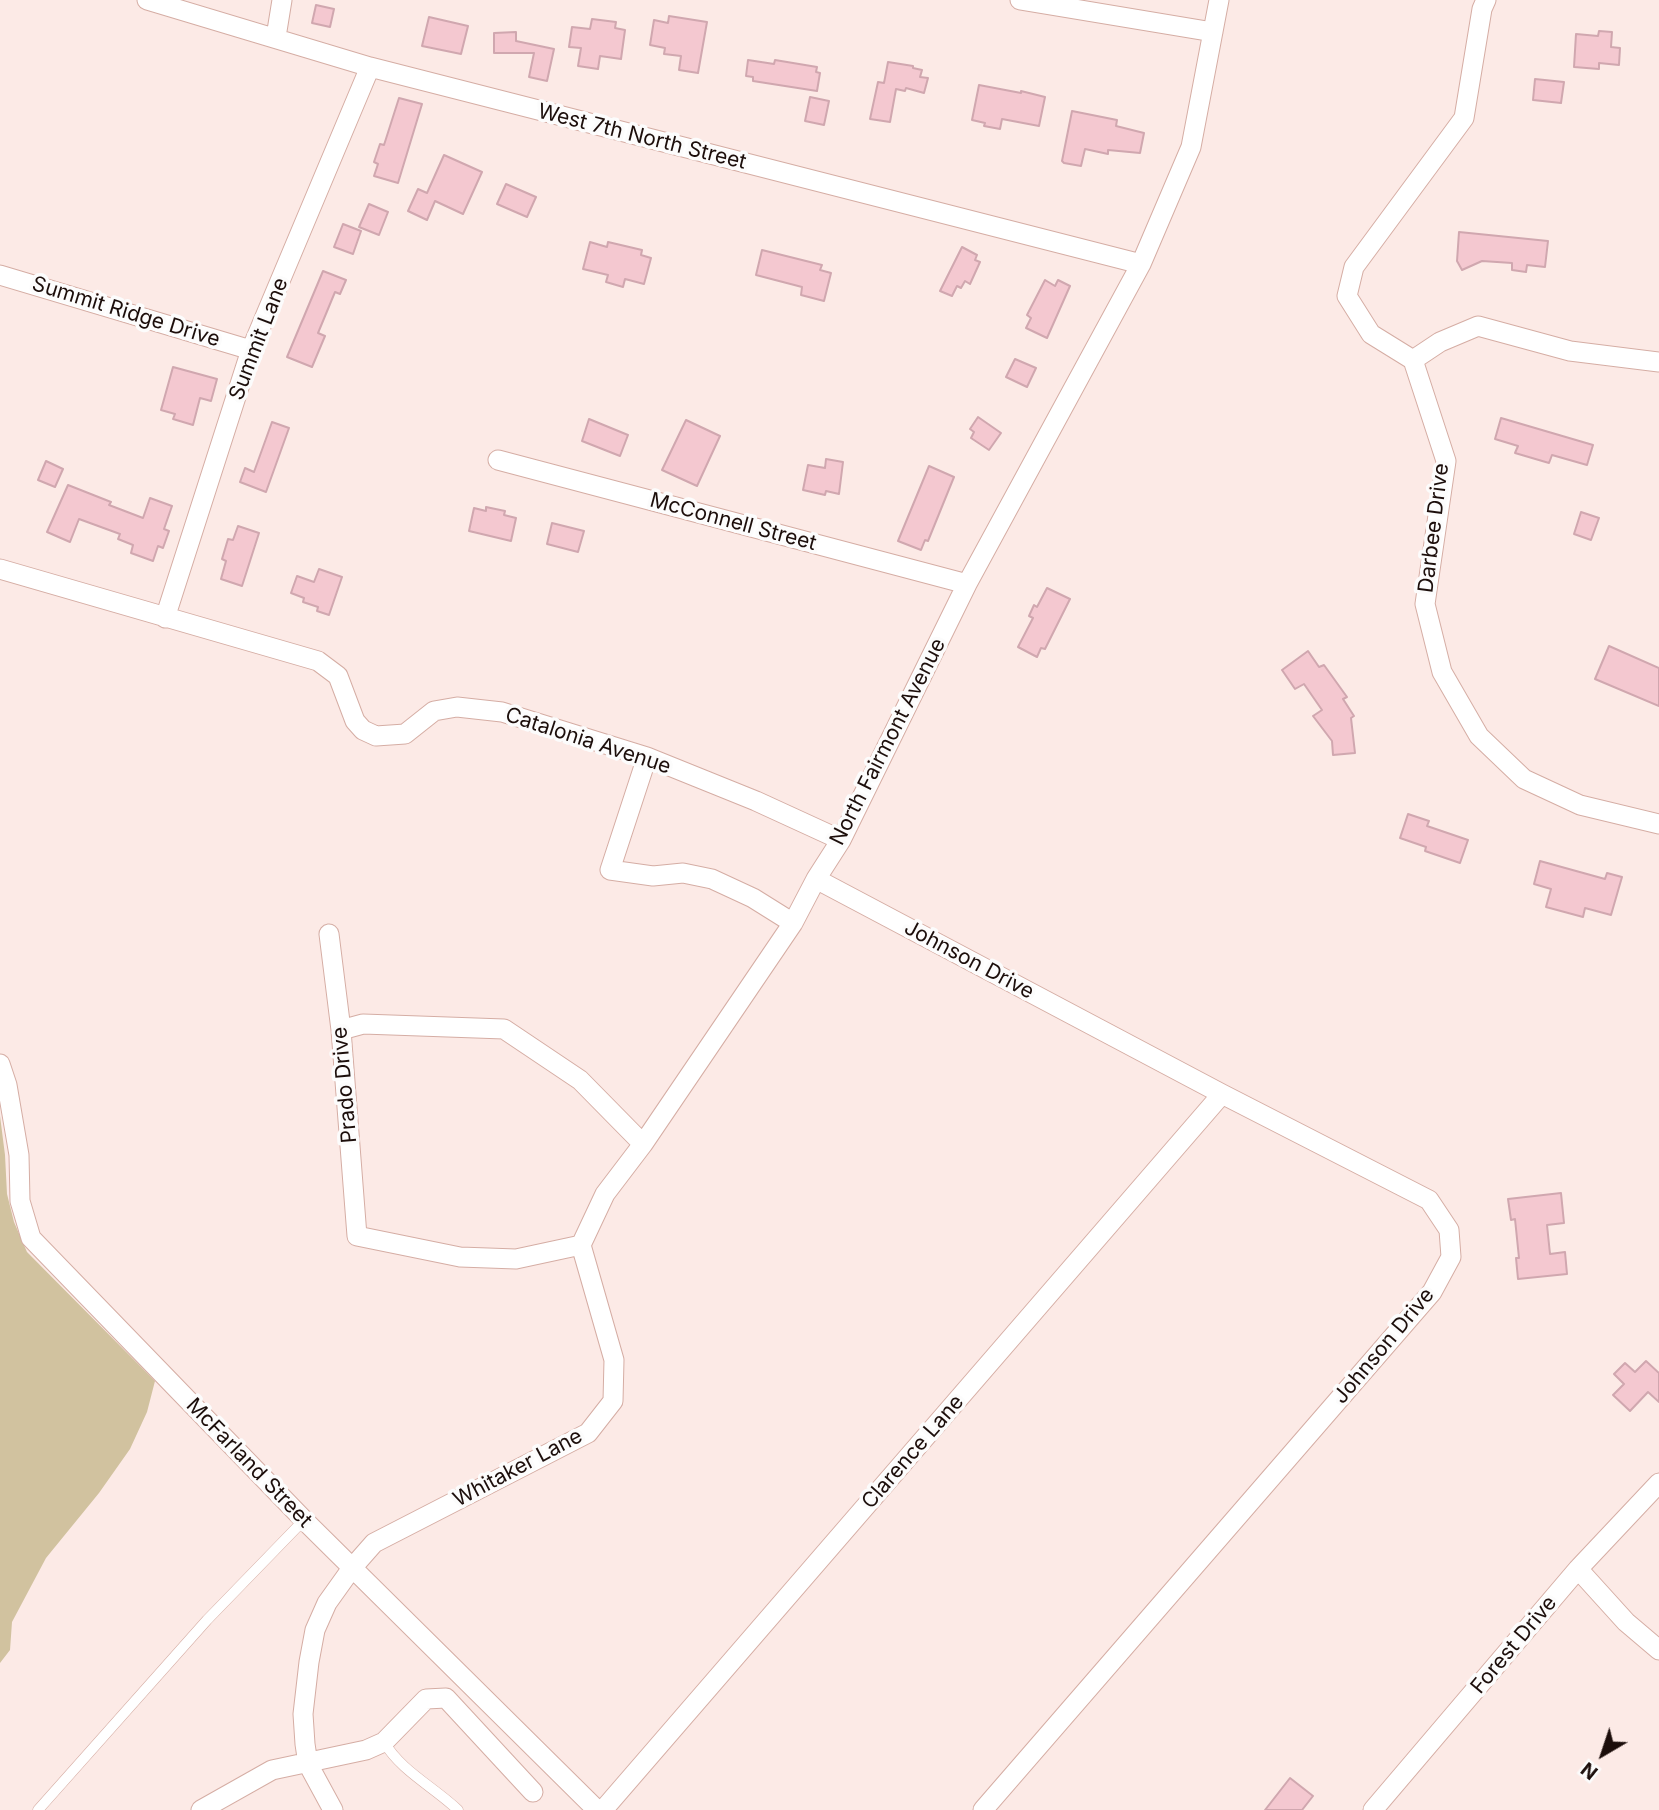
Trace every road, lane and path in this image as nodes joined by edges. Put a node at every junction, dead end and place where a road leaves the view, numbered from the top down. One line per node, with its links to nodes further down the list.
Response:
1 (147, 0): 7 (street, West 7th North Street)
2 (282, 0): 7 (street)
3 (1020, 0): 6 (street)
4 (1219, 0): 6 (street, North Fairmont Avenue)
5 (1483, 3): 12 (street)
6 (1213, 32): 9 (street, North Fairmont Avenue)
7 (276, 37): 8 (street, West 7th North Street)
8 (370, 67): 9 (street, West 7th North Street); 11 (street, Summit Lane)
9 (1141, 264): 16 (street, North Fairmont Avenue)
10 (0, 275): 11 (street, Summit Ridge Drive)
11 (251, 350): 17 (street, Summit Lane)
12 (1413, 360): 13 (street); 19 (street, Darbee Drive)
13 (1659, 362)
14 (498, 460): 16 (street, McConnell Street)
15 (0, 569): 17 (street, Catalonia Avenue)
16 (967, 584): 20 (street, North Fairmont Avenue)
17 (165, 618): 18 (street, Catalonia Avenue)
18 (647, 757): 20 (street, Catalonia Avenue); 22 (street)
19 (1659, 824)
20 (841, 840): 21 (street, North Fairmont Avenue)
21 (816, 878): 22 (street, North Fairmont Avenue); 26 (street, Johnson Drive)
22 (793, 923): 27 (street, North Fairmont Avenue)
23 (328, 934): 24 (street, Prado Drive)
24 (341, 1030): 27 (street); 28 (street, Prado Drive)
25 (0, 1064): 30 (street, McFarland Street)
26 (1222, 1094): 42 (street, Clarence Lane); 43 (street, Johnson Drive)
27 (643, 1144): 28 (street, North Fairmont Avenue)
28 (581, 1245): 31 (street, Whitaker Lane)
29 (1659, 1483): 32 (street, Forest Drive)
30 (304, 1520): 31 (street, McFarland Street); 37 (lane)
31 (352, 1568): 35 (street, Whitaker Lane); 41 (street, McFarland Street)
32 (1578, 1569): 33 (street); 44 (street, Forest Drive)
33 (1659, 1650)
34 (384, 1742): 35 (street); 36 (street); 40 (lane)
35 (308, 1764): 38 (street); 39 (street)
36 (533, 1792)
37 (38, 1810)
38 (201, 1810)
39 (333, 1810)
40 (458, 1810)
41 (597, 1810)
42 (603, 1810)
43 (983, 1810)
44 (1373, 1810)

